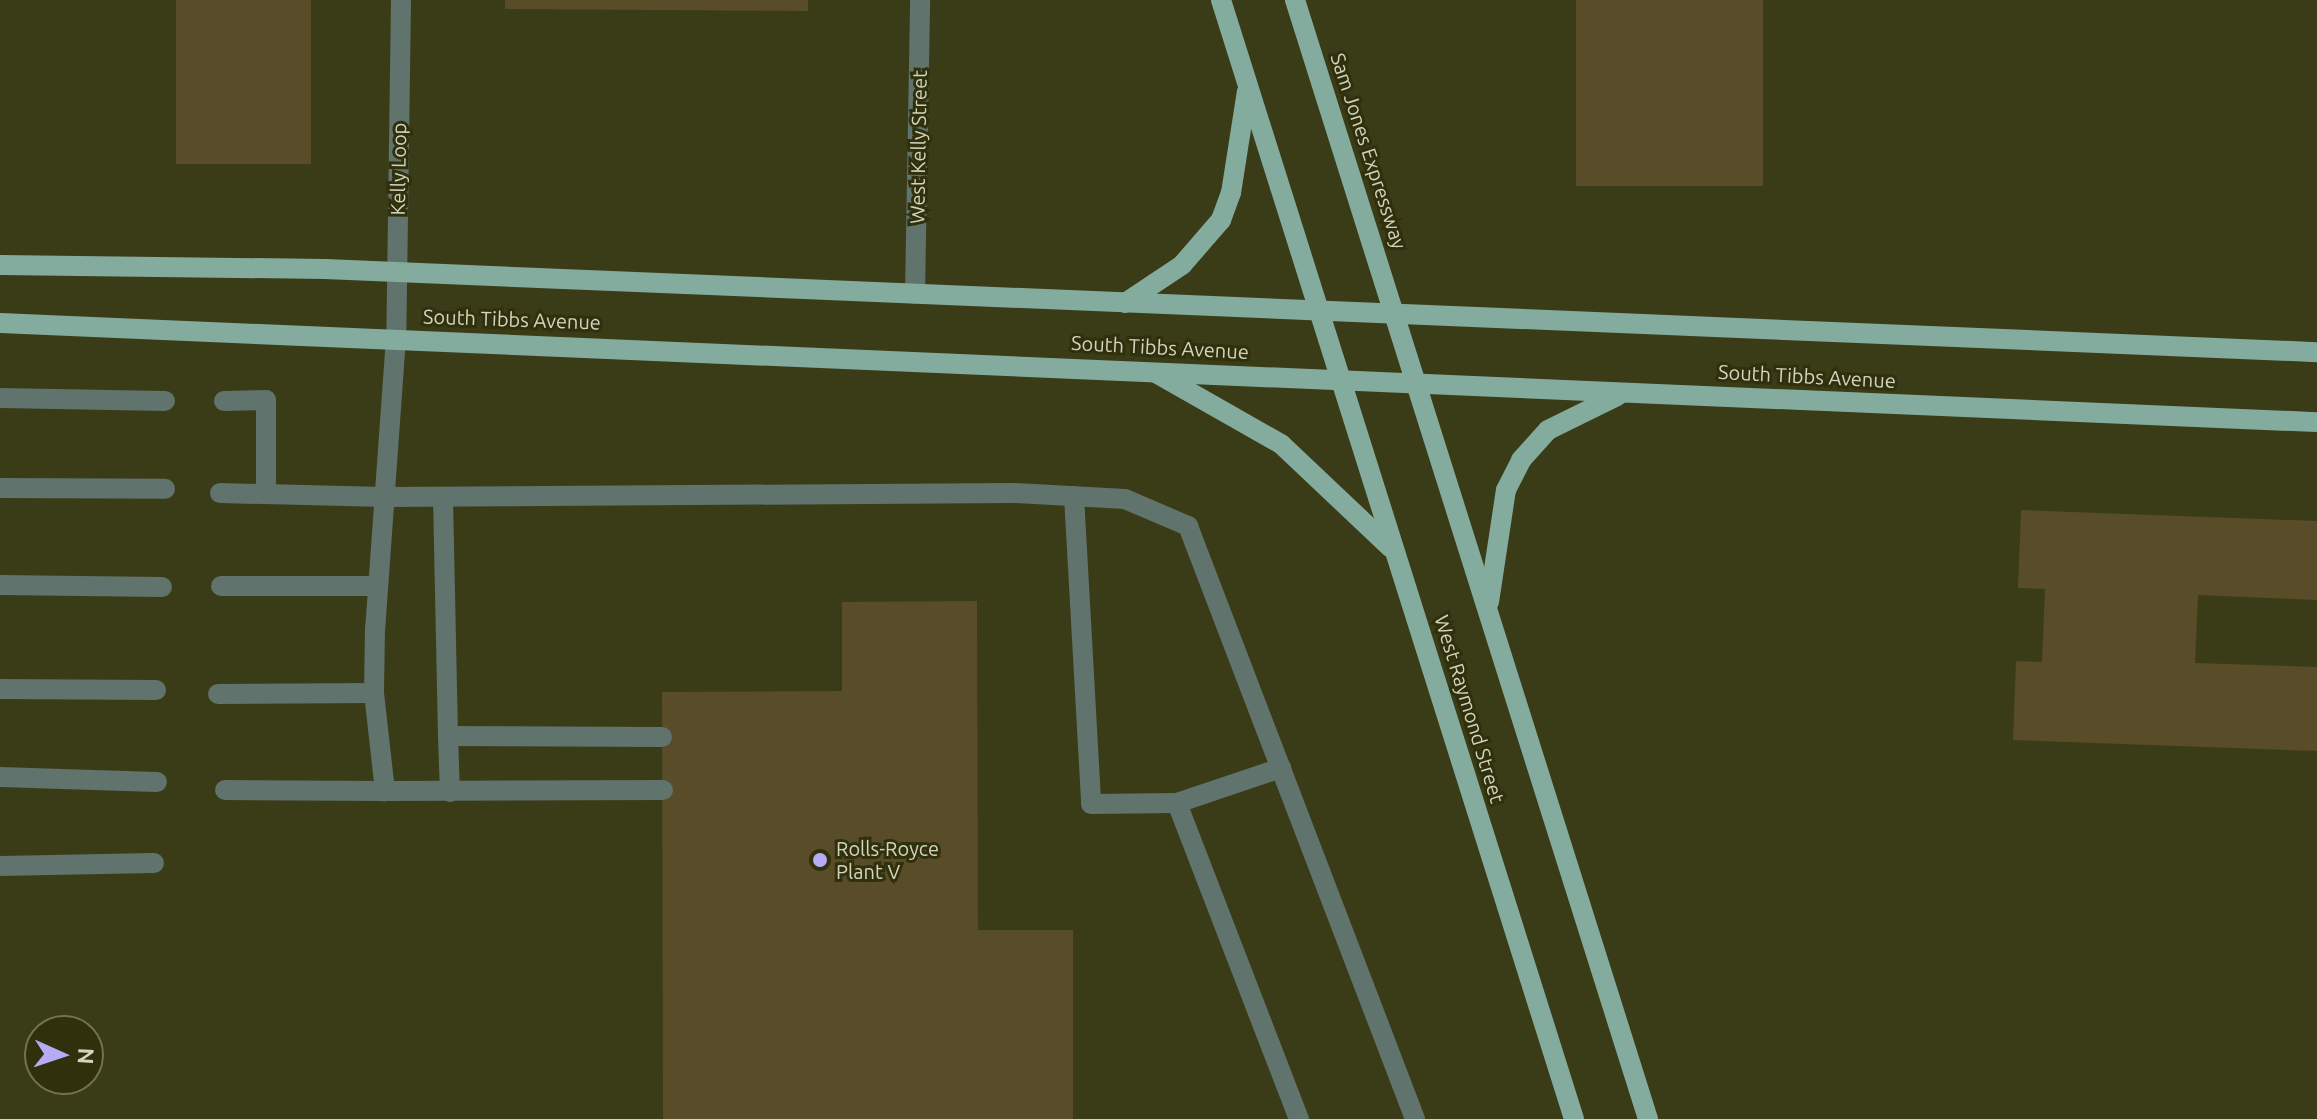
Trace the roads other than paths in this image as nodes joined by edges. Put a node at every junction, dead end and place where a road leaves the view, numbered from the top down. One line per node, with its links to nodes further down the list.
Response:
1 (401, 0): 7 (street, Kelly Loop)
2 (920, 0): 8 (street, West Kelly Street)
3 (1221, 0): 5 (main road)
4 (1295, 0): 11 (main road, Sam Jones Expressway)
5 (1248, 87): 9 (main road); 10 (main road)
6 (0, 265): 7 (main road, South Tibbs Avenue)
7 (397, 272): 8 (main road, South Tibbs Avenue); 13 (street, Kelly Loop)
8 (915, 294): 9 (main road, South Tibbs Avenue)
9 (1125, 303): 10 (main road, South Tibbs Avenue)
10 (1320, 314): 11 (main road, South Tibbs Avenue); 16 (main road, West Raymond Street)
11 (1396, 317): 14 (main road, South Tibbs Avenue); 17 (main road)
12 (0, 323): 13 (main road, South Tibbs Avenue)
13 (396, 338): 15 (main road, South Tibbs Avenue); 28 (street, Kelly Loop)
14 (2317, 352)
15 (1152, 371): 16 (main road, South Tibbs Avenue); 30 (main road)
16 (1339, 380): 17 (main road, South Tibbs Avenue); 30 (main road, West Raymond Street)
17 (1415, 383): 18 (main road, South Tibbs Avenue); 35 (main road)
18 (1627, 393): 22 (main road, South Tibbs Avenue); 35 (main road)
19 (0, 398): 20 (street)
20 (165, 401)
21 (224, 401): 26 (street)
22 (2317, 422)
23 (0, 488): 24 (street)
24 (165, 489)
25 (220, 493): 26 (street)
26 (266, 494): 28 (street)
27 (1074, 496): 29 (street); 42 (street); 49 (street)
28 (385, 497): 29 (street); 33 (street, Kelly Loop)
29 (443, 497): 40 (street)
30 (1395, 553): 54 (main road, West Raymond Street)
31 (0, 585): 34 (street)
32 (221, 586): 33 (street)
33 (377, 586): 38 (street, Kelly Loop)
34 (162, 587)
35 (1488, 613): 55 (main road)
36 (0, 689): 37 (street)
37 (156, 690)
38 (374, 693): 39 (street); 47 (street, Kelly Loop)
39 (218, 694)
40 (448, 736): 41 (street); 48 (street)
41 (662, 737)
42 (1281, 768): 49 (street); 53 (street)
43 (0, 777): 44 (street)
44 (157, 782)
45 (225, 790): 47 (street)
46 (663, 790): 48 (street)
47 (385, 791): 48 (street)
48 (450, 792)
49 (1177, 803): 52 (street)
50 (154, 863): 51 (street)
51 (0, 866)
52 (1299, 1119)
53 (1415, 1119)
54 (1574, 1119)
55 (1648, 1119)

